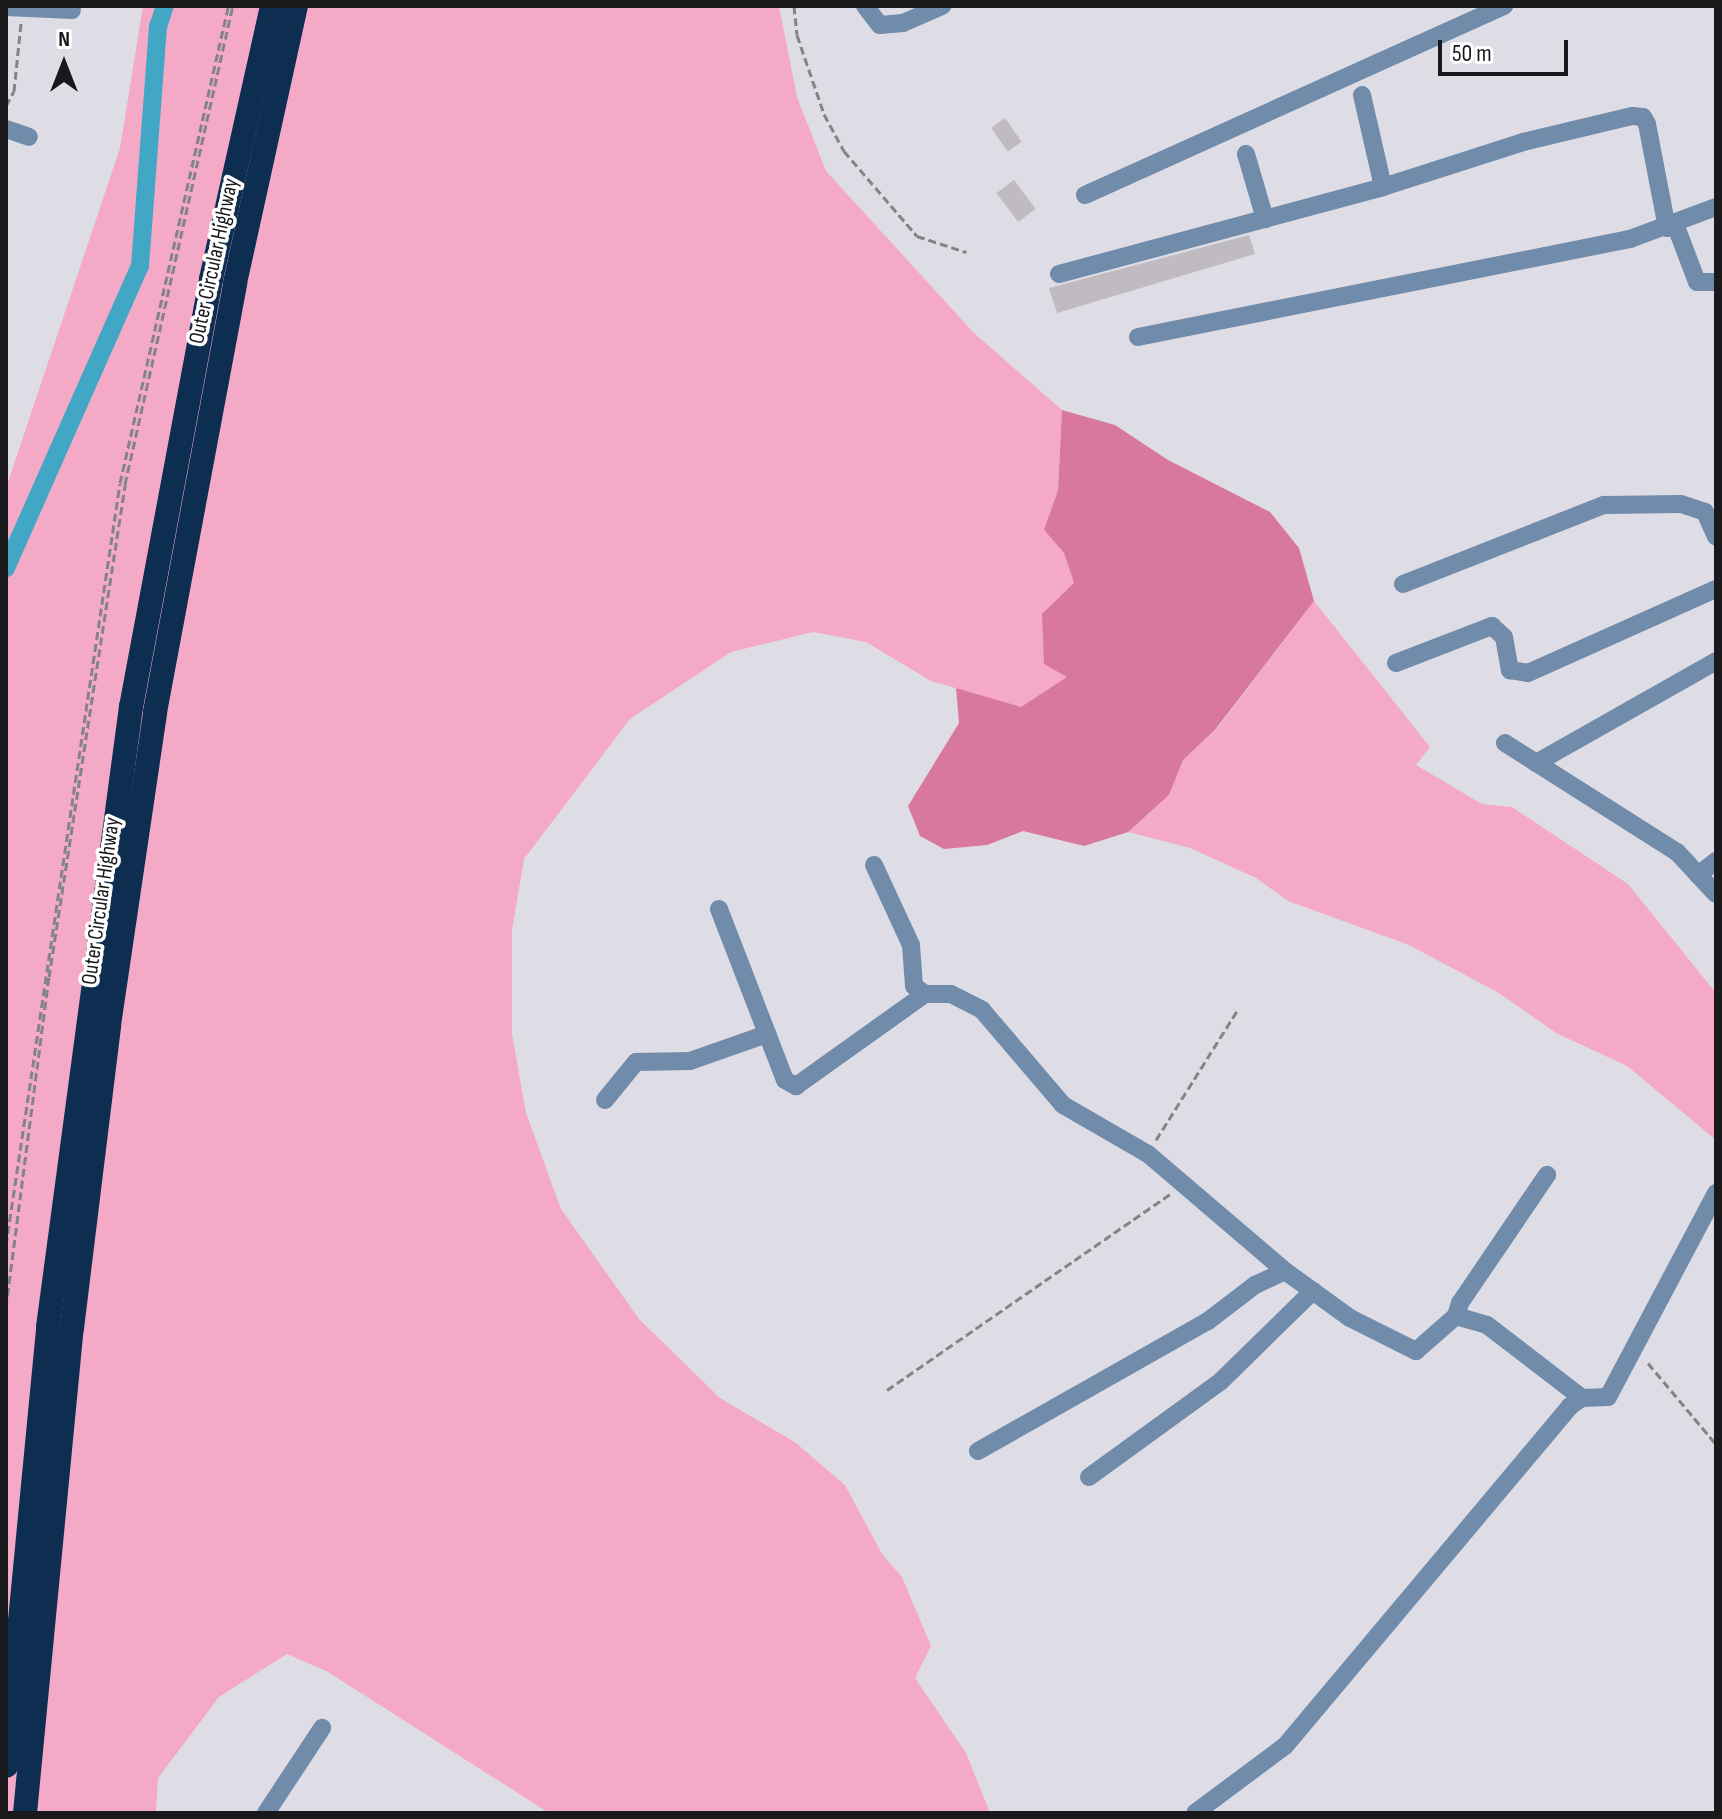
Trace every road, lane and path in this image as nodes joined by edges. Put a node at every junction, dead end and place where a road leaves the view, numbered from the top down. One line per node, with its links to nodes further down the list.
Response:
1 (230, 6): 44 (path); 47 (path)
2 (272, 6): 58 (highway, Outer Circular Highway)
3 (296, 6): 59 (highway, Outer Circular Highway)
4 (794, 6): 20 (path)
5 (865, 6): 6 (street)
6 (942, 6)
7 (1504, 6): 16 (street)
8 (12, 8): 9 (street); 11 (path)
9 (72, 10)
10 (1362, 95): 15 (street)
11 (6, 106)
12 (6, 129): 13 (street)
13 (29, 137)
14 (1246, 154): 18 (street)
15 (1383, 187): 18 (street); 19 (street)
16 (1085, 195)
17 (1716, 207): 19 (street)
18 (1265, 219): 21 (street)
19 (1671, 226): 22 (street); 23 (street)
20 (966, 252)
21 (1059, 274)
22 (1716, 282)
23 (1138, 337)
24 (1716, 537): 25 (street)
25 (1403, 584)
26 (1716, 589): 28 (street)
27 (1716, 661): 30 (street)
28 (1396, 663)
29 (1505, 743): 30 (street)
30 (1536, 763): 33 (street)
31 (1716, 861): 33 (street)
32 (874, 865): 36 (street)
33 (1698, 875): 34 (street)
34 (1716, 894)
35 (719, 909): 38 (street)
36 (925, 994): 38 (street); 40 (street)
37 (1237, 1011): 40 (path)
38 (767, 1034): 39 (street)
39 (605, 1100)
40 (1148, 1154): 42 (street)
41 (1547, 1175): 48 (street)
42 (1186, 1183): 45 (street); 50 (path)
43 (1716, 1193): 49 (street)
44 (6, 1245)
45 (1285, 1271): 46 (street); 53 (street)
46 (1313, 1291): 48 (street); 55 (street)
47 (6, 1307)
48 (1456, 1316): 51 (street)
49 (1635, 1348): 51 (street); 52 (path)
50 (887, 1390)
51 (1582, 1398): 61 (street)
52 (1716, 1444)
53 (978, 1451)
54 (6, 1475): 56 (path)
55 (1089, 1477)
56 (6, 1504)
57 (322, 1728): 60 (street)
58 (6, 1766)
59 (25, 1813)
60 (266, 1813)
61 (1195, 1813)

